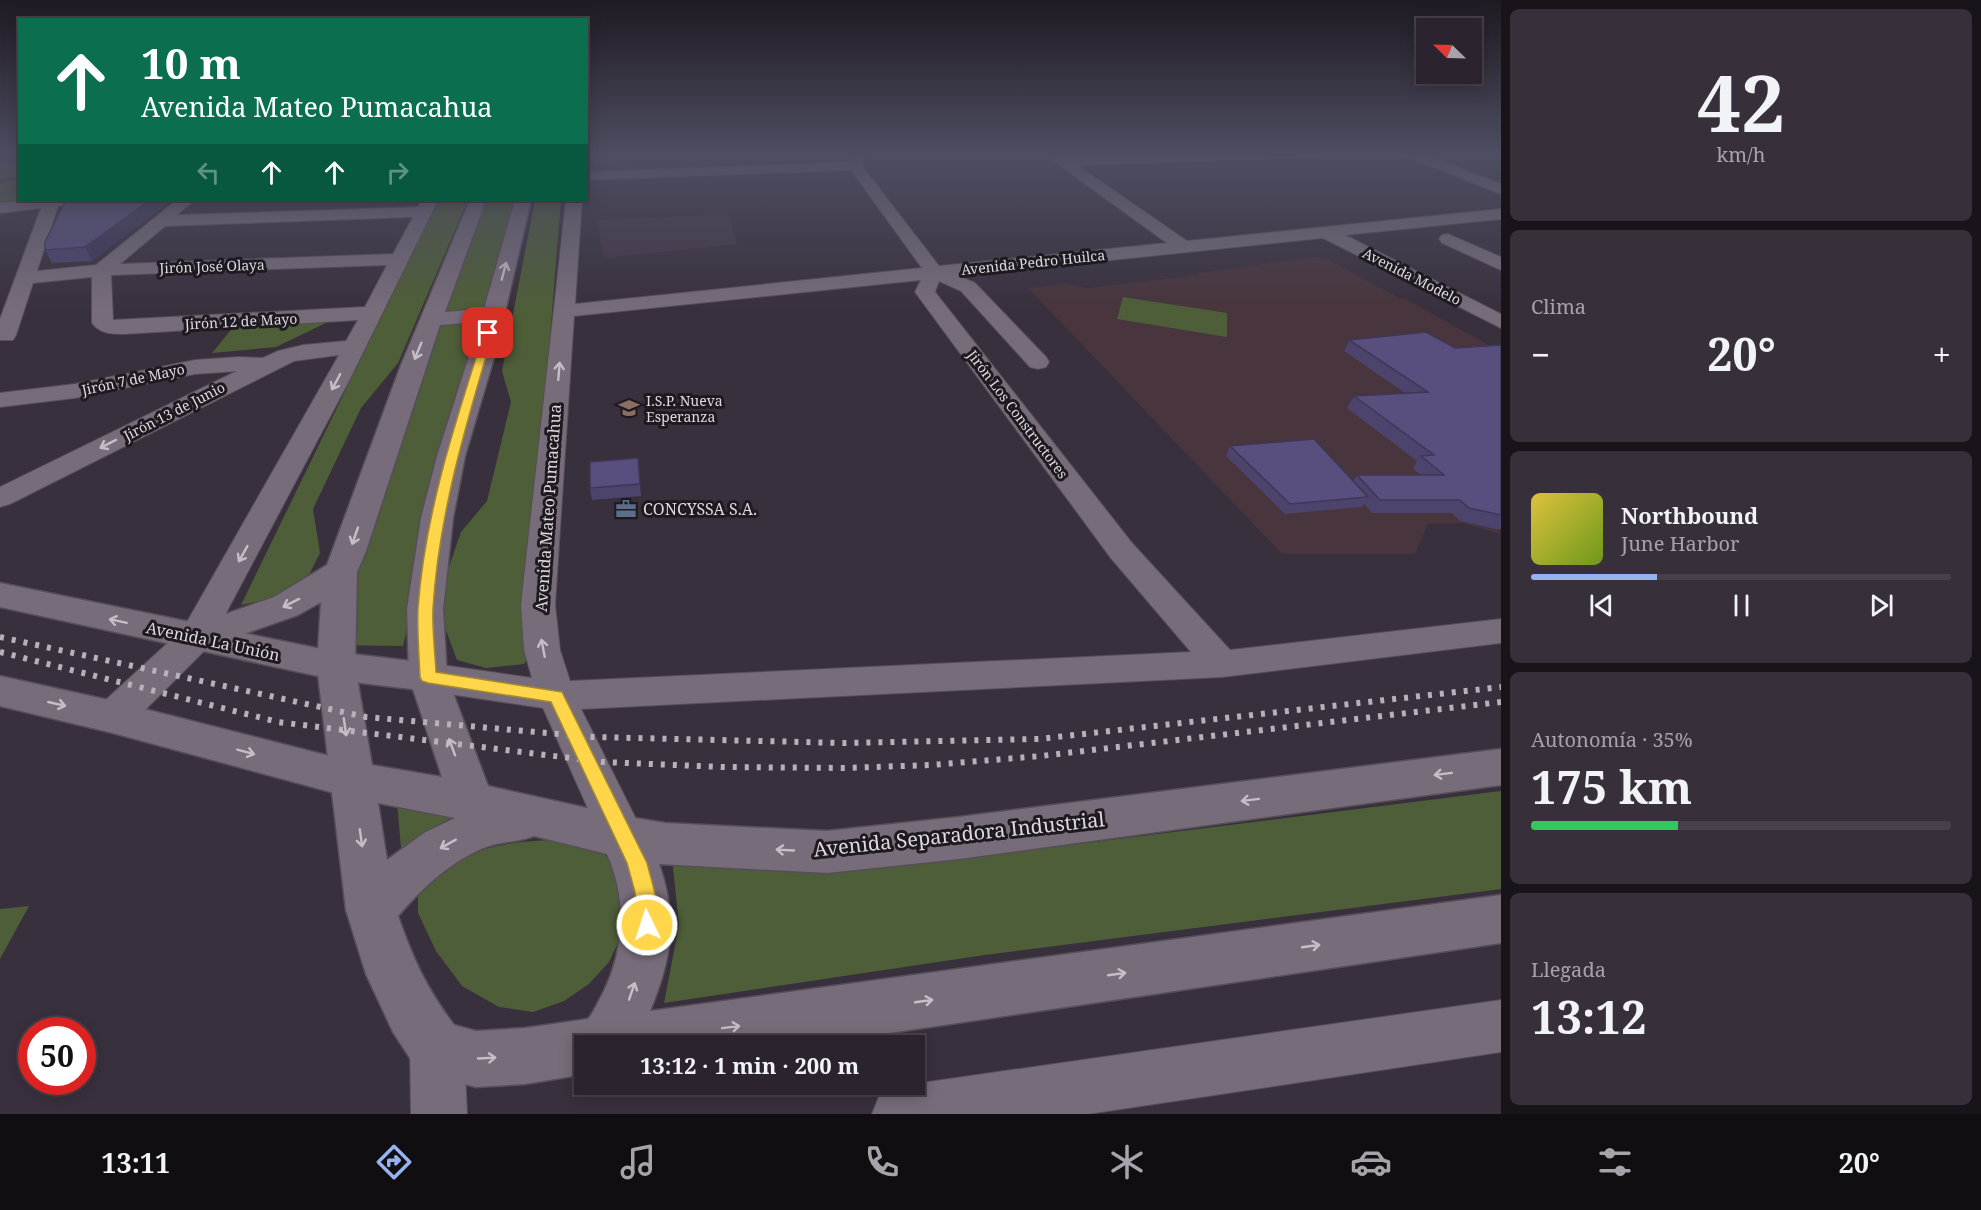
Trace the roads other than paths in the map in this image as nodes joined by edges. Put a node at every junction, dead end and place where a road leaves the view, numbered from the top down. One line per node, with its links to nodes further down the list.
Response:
1 (22, 205): 10 (street)
2 (51, 205): 24 (street)
3 (180, 205): 12 (street)
4 (476, 205): 28 (main road)
5 (522, 205): 27 (main road, one-way to 5)
6 (574, 205): 25 (street, Avenida Mateo Pumacahua)
7 (888, 205): 23 (street)
8 (1125, 205): 18 (street)
9 (427, 206): 12 (street); 20 (street)
10 (0, 208)
11 (1501, 214): 13 (street, Avenida Pedro Huilca)
12 (160, 221): 22 (street)
13 (1323, 231): 18 (street, Avenida Pedro Huilca); 19 (street, Avenida Modelo)
14 (1481, 236): 15 (street)
15 (1448, 239): 16 (street); 21 (street)
16 (1426, 242)
17 (1394, 245): 19 (street)
18 (1184, 247): 23 (street, Avenida Pedro Huilca)
19 (1360, 249): 29 (street, Avenida Modelo)
20 (400, 259): 22 (street, Jirón José Olaya); 26 (street)
21 (1501, 264)
22 (101, 270): 24 (street, Jirón José Olaya); 26 (street, Jirón 12 de Mayo)
23 (934, 272): 25 (street, Avenida Pedro Huilca); 32 (street); 40 (street, Jirón Los Constructores)
24 (26, 278): 30 (street)
25 (564, 311): 44 (street, Avenida Mateo Pumacahua, one-way to 25)
26 (372, 313): 31 (street)
27 (493, 315): 28 (main road); 42 (main road)
28 (431, 319): 36 (main road, one-way to 36)
29 (1501, 322)
30 (5, 334)
31 (355, 347): 33 (street, Jirón 13 de Junio); 39 (street, one-way to 39)
32 (1038, 362)
33 (266, 365): 34 (street, Jirón 7 de Mayo); 35 (street, Jirón 13 de Junio, one-way to 35)
34 (0, 400)
35 (0, 498)
36 (340, 572): 39 (main road, one-way to 39); 41 (main road)
37 (0, 595): 39 (main road, Avenida La Unión, one-way to 37)
38 (1501, 631): 40 (street)
39 (196, 638): 41 (main road, Avenida La Unión); 45 (street)
40 (1222, 664): 44 (street)
41 (336, 666): 42 (main road, Avenida La Unión); 47 (main road, one-way to 47)
42 (428, 677): 44 (street); 48 (main road, one-way to 42)
43 (0, 692): 45 (main road, one-way to 45)
44 (556, 696): 50 (street, Avenida Mateo Pumacahua)
45 (113, 717): 47 (main road, one-way to 47)
46 (1501, 767): 50 (main road, Avenida Separadora Industrial, one-way to 50)
47 (353, 780): 48 (main road, Avenida Separadora Industrial); 51 (main road, one-way to 51)
48 (472, 802): 49 (main road, Avenida Separadora Industrial)
49 (544, 818): 50 (main road, Avenida Separadora Industrial); 51 (main road, one-way to 51)
50 (623, 837): 54 (main road, one-way to 50)
51 (371, 910): 57 (main road)
52 (1501, 919): 55 (main road, one-way to 52)
53 (1501, 1026): 59 (street)
54 (602, 1035)
55 (672, 1035)
56 (574, 1048): 57 (main road, one-way to 56)
57 (437, 1049): 58 (street)
58 (439, 1114)
59 (900, 1114)

